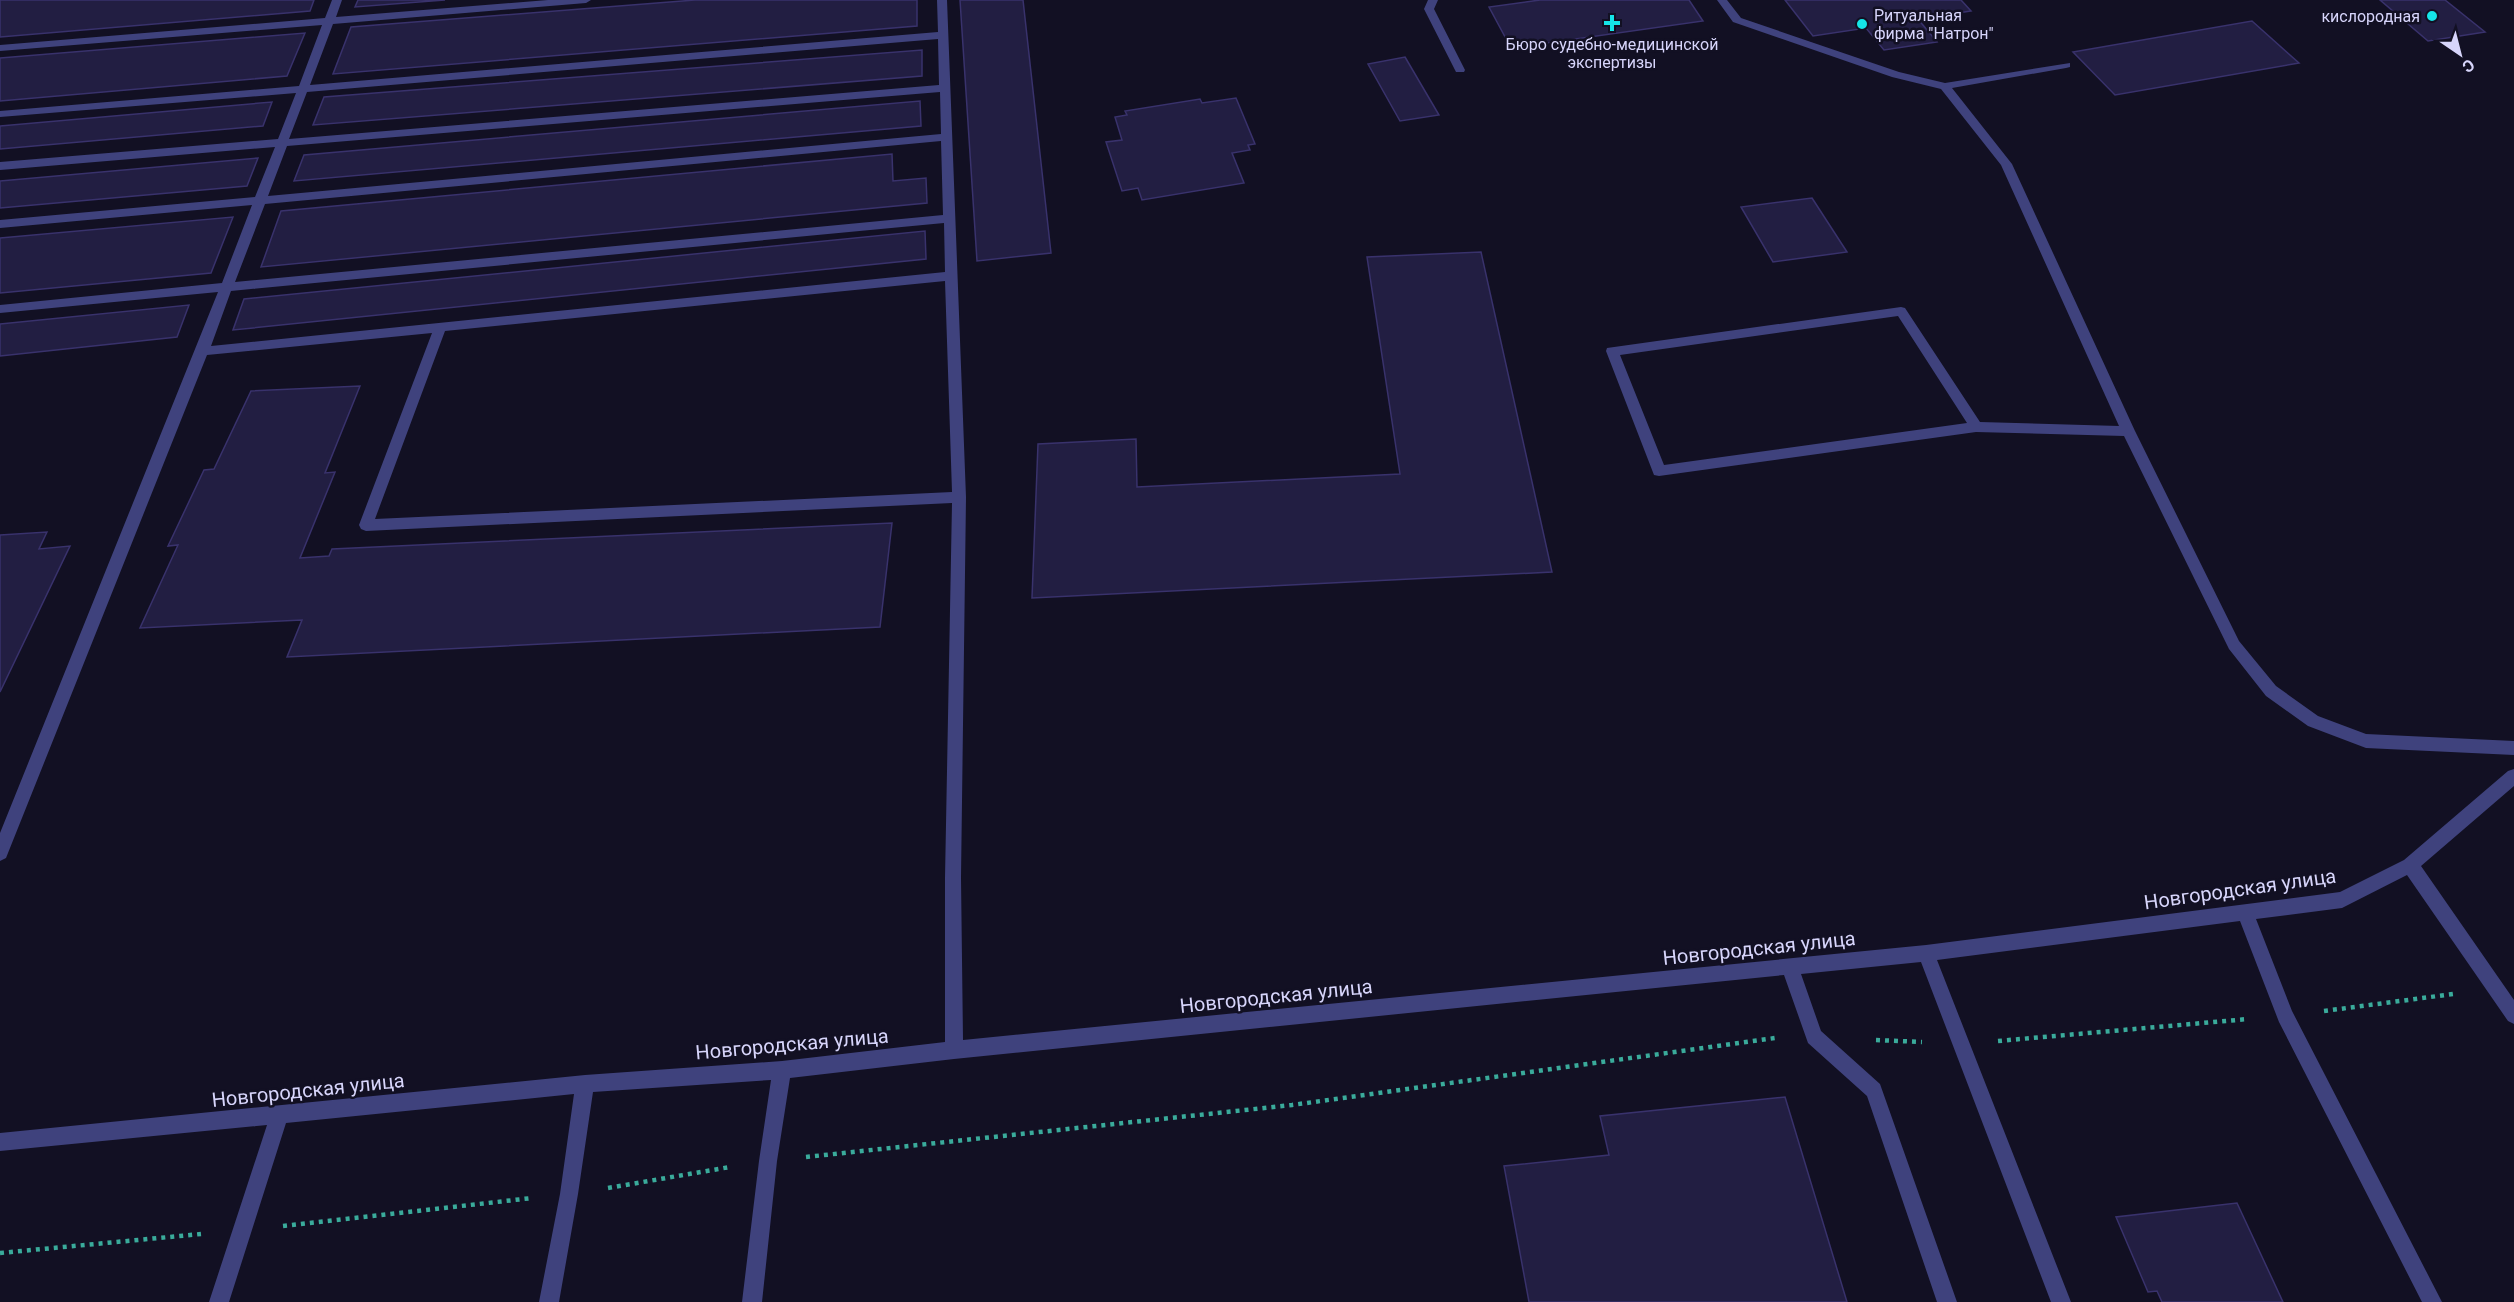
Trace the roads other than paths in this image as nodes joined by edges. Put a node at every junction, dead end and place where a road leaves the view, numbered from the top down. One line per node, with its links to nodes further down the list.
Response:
1 (337, 0): 6 (street)
2 (586, 0): 6 (street)
3 (942, 0): 7 (street)
4 (1433, 0): 10 (street)
5 (1722, 0): 11 (street)
6 (329, 20): 8 (street); 12 (street)
7 (943, 35): 12 (street); 13 (street)
8 (0, 48)
9 (2066, 65): 11 (street)
10 (1460, 70)
11 (1945, 86): 27 (street)
12 (303, 87): 14 (street); 16 (street)
13 (945, 88): 15 (street); 16 (street)
14 (0, 114)
15 (947, 137): 18 (street); 19 (street)
16 (282, 141): 17 (street); 18 (street)
17 (0, 166)
18 (260, 199): 20 (street); 22 (street)
19 (950, 218): 21 (street); 22 (street)
20 (0, 224)
21 (952, 276): 24 (street); 28 (street)
22 (226, 287): 23 (street); 25 (street)
23 (0, 309)
24 (440, 327): 25 (street); 28 (street)
25 (201, 351): 31 (street)
26 (1976, 427): 26 (street); 27 (street)
27 (2128, 431): 29 (street)
28 (959, 497): 37 (street)
29 (2514, 748)
30 (2514, 776): 32 (street, Новгородская улица)
31 (0, 853)
32 (2410, 866): 33 (street, Новгородская улица); 36 (street)
33 (2245, 913): 34 (street, Новгородская улица); 47 (street)
34 (1926, 954): 35 (street, Новгородская улица); 46 (street)
35 (1790, 967): 37 (street, Новгородская улица); 45 (street)
36 (2514, 1016)
37 (954, 1050): 38 (street, Новгородская улица)
38 (782, 1070): 39 (street, Новгородская улица); 44 (street)
39 (585, 1084): 40 (street, Новгородская улица); 43 (street)
40 (279, 1116): 41 (street, Новгородская улица); 42 (street)
41 (0, 1142)
42 (219, 1302)
43 (549, 1302)
44 (752, 1302)
45 (1947, 1302)
46 (2061, 1302)
47 (2432, 1302)

